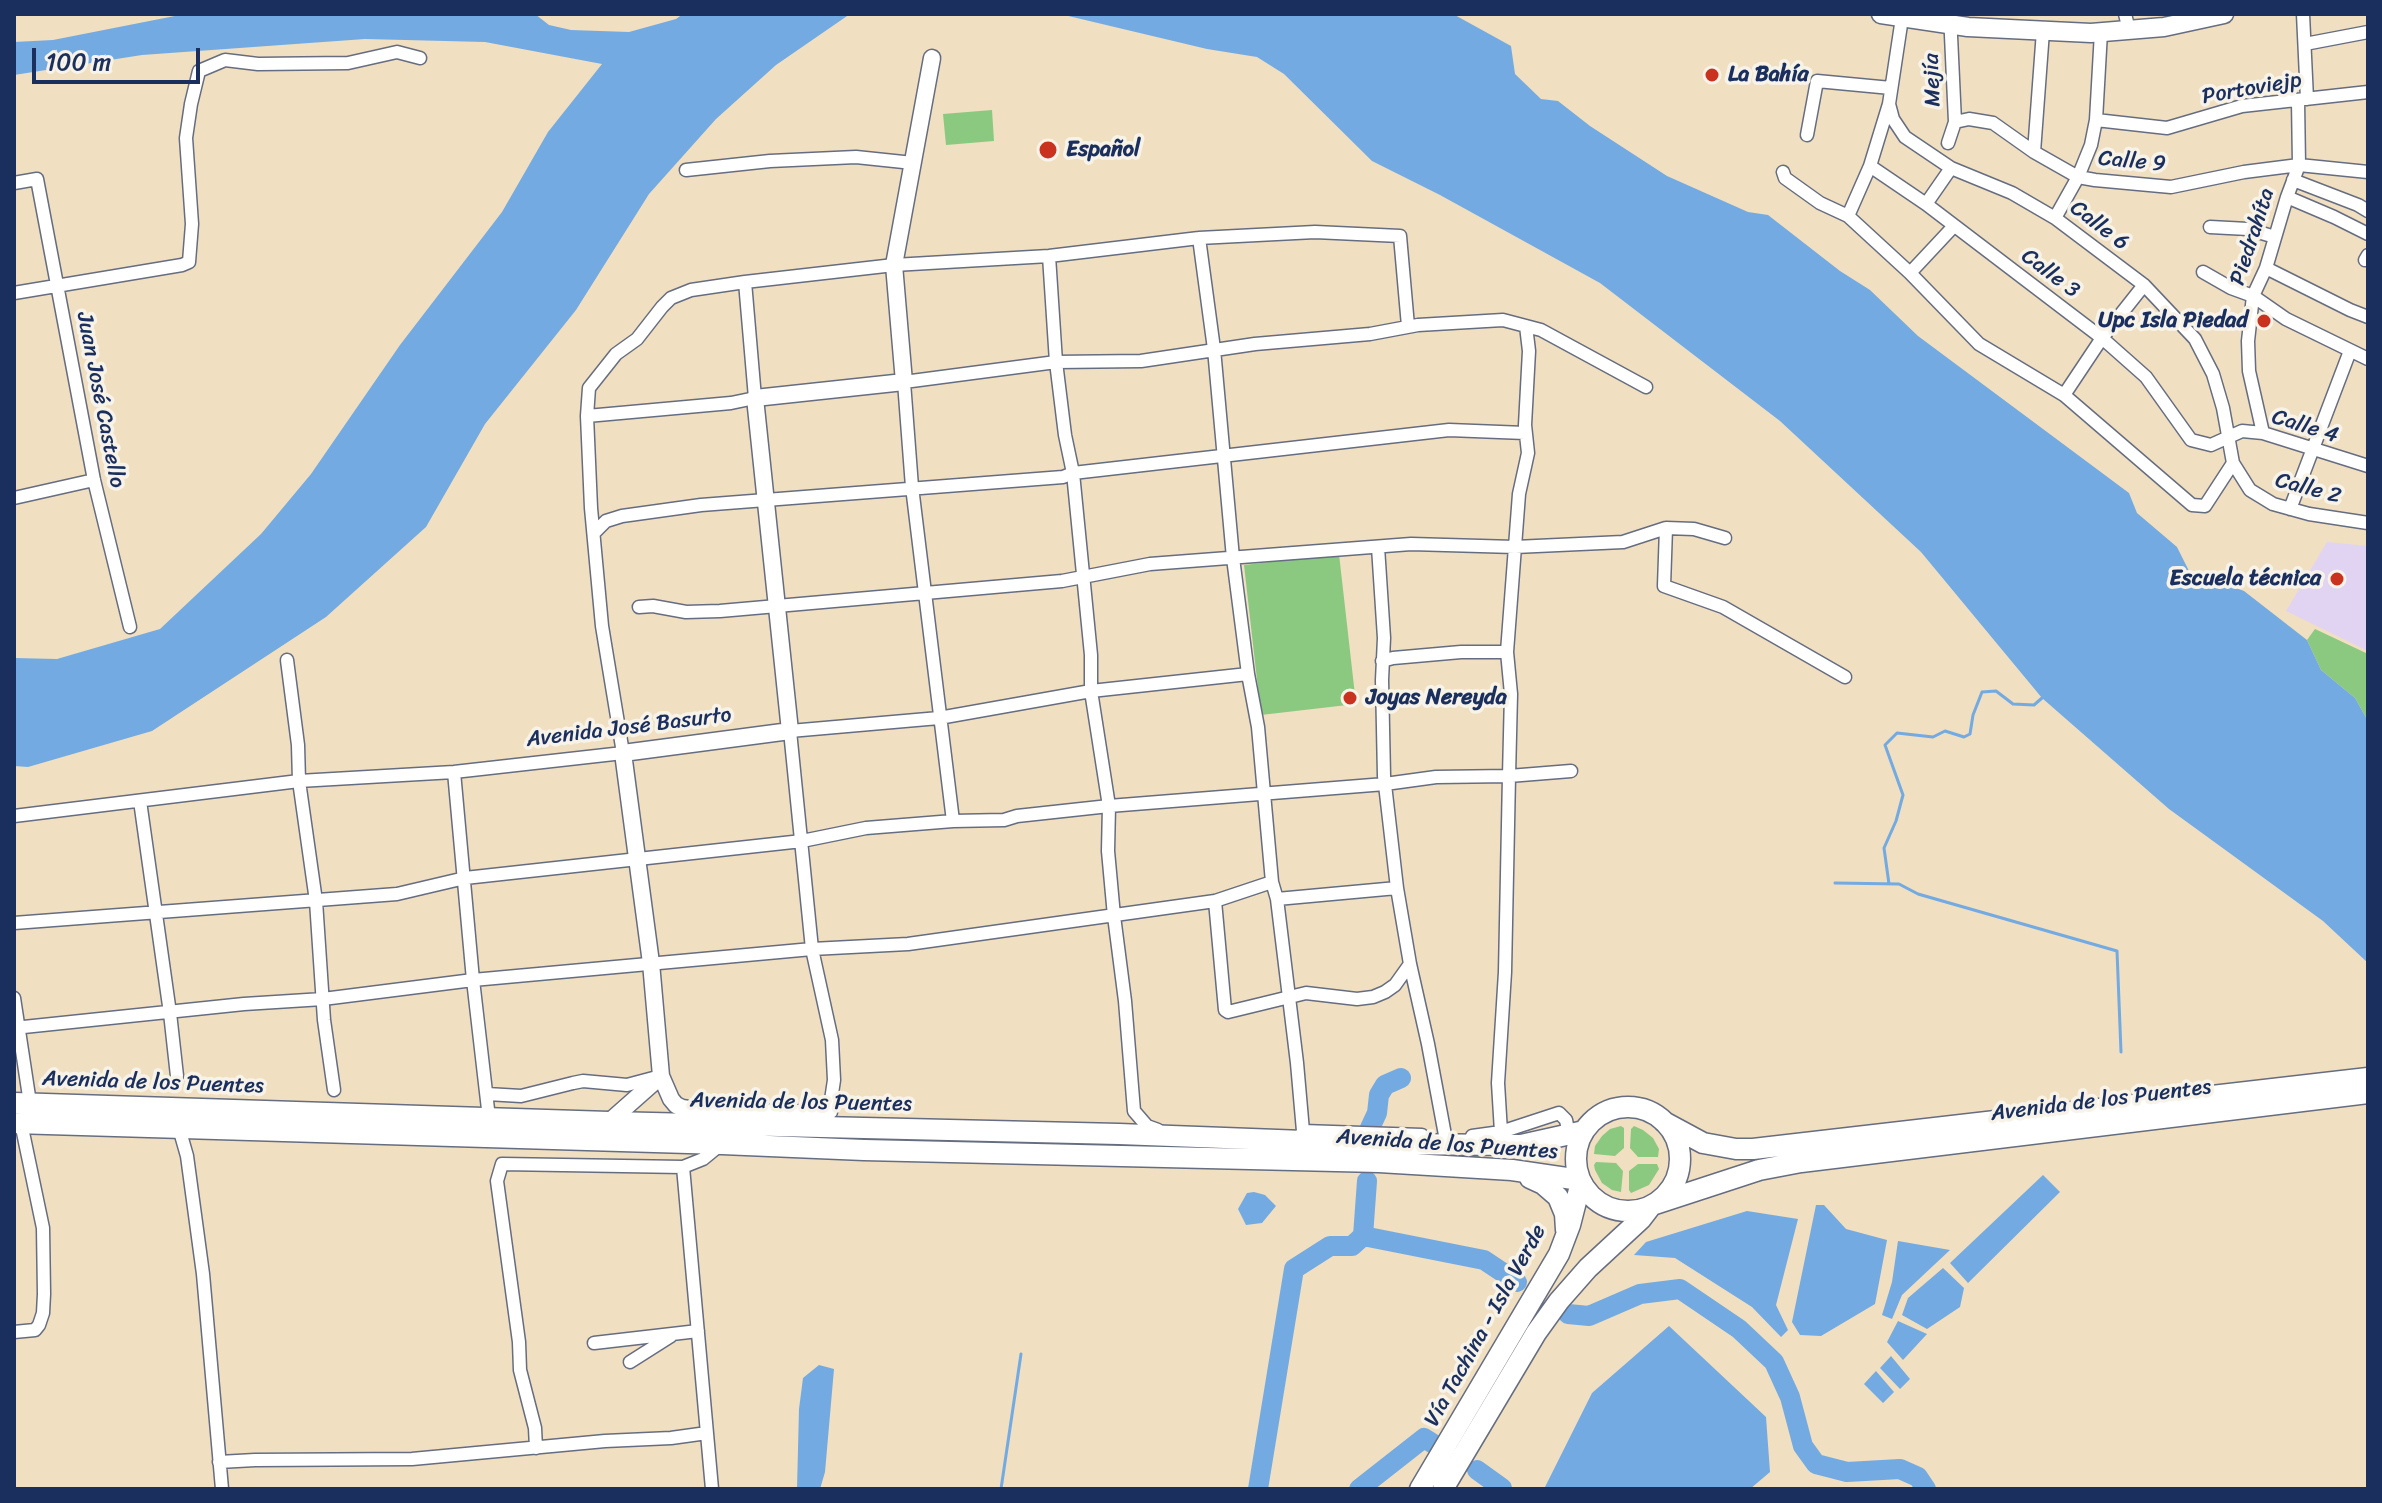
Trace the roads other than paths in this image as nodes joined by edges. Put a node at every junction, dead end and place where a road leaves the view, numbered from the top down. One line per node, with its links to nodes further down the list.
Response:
1 (1881, 14): 4 (main road)
2 (2224, 14): 6 (main road)
3 (2303, 14): 10 (street, Piedrahíta)
4 (1902, 18): 5 (main road); 13 (street)
5 (1950, 20): 7 (main road); 18 (street, Mejía)
6 (2127, 22): 8 (main road)
7 (2043, 31): 8 (main road); 21 (street)
8 (2101, 32): 17 (street)
9 (2368, 32): 10 (street)
10 (2305, 44): 15 (street, Piedrahíta)
11 (420, 58): 49 (street)
12 (932, 58): 22 (street)
13 (1891, 88): 16 (street); 19 (street)
14 (2368, 92): 15 (street, Portoviejp)
15 (2303, 100): 17 (street, Portoviejp); 23 (street, Piedrahíta)
16 (1889, 104): 24 (street); 25 (street, Calle 6)
17 (2096, 120): 29 (street)
18 (1955, 122): 20 (street, Mejía); 21 (street, Calle 9)
19 (1807, 135)
20 (1948, 143)
21 (2034, 152): 29 (street, Calle 9)
22 (913, 163): 26 (street); 43 (street)
23 (2299, 165): 28 (street, Calle 9); 29 (street, Calle 9); 30 (street, Piedrahíta)
24 (1870, 166): 33 (street, Calle 3); 35 (street)
25 (1951, 168): 33 (street); 36 (street, Calle 6)
26 (686, 170)
27 (1783, 172): 35 (street)
28 (2368, 172)
29 (2078, 177): 36 (street)
30 (2293, 180): 32 (street, Piedrahíta); 34 (street)
31 (14, 183): 49 (street, Juan José Castello)
32 (2287, 197): 39 (street); 40 (street, Piedrahíta)
33 (1926, 204): 37 (street, Calle 3)
34 (2368, 211)
35 (1848, 216): 46 (street)
36 (2055, 218): 48 (street, Calle 6)
37 (1953, 227): 46 (street); 55 (street, Calle 3)
38 (2210, 227): 40 (street)
39 (2368, 234)
40 (2275, 237): 44 (street, Piedrahíta)
41 (1199, 238): 42 (street); 53 (street); 56 (street)
42 (1049, 256): 43 (street); 59 (street)
43 (894, 265): 47 (street); 60 (street)
44 (2266, 268): 51 (street, Piedrahíta); 52 (street)
45 (2203, 272): 51 (street)
46 (1910, 273): 62 (street)
47 (745, 282): 63 (street); 64 (street)
48 (2144, 285): 55 (street); 67 (street, Calle 6)
49 (57, 286): 50 (street); 73 (street, Juan José Castello)
50 (14, 293)
51 (2253, 296): 57 (street); 66 (street, Piedrahíta)
52 (2368, 317)
53 (1408, 326): 54 (street); 56 (street)
54 (1526, 326): 61 (street); 65 (street)
55 (2102, 338): 62 (street); 67 (street, Calle 3)
56 (1214, 349): 59 (street); 69 (street)
57 (2350, 351): 58 (street); 68 (street)
58 (2368, 359)
59 (1056, 362): 60 (street); 72 (street)
60 (904, 382): 63 (street); 74 (street)
61 (1646, 387)
62 (2064, 395): 70 (street)
63 (755, 398): 64 (street); 76 (street)
64 (587, 416): 80 (street)
65 (1525, 433): 69 (street); 83 (street)
66 (2263, 433): 67 (street, Calle 4); 68 (street, Calle 4)
67 (2229, 436): 70 (street, Calle 2)
68 (2312, 449): 71 (street, Calle 4); 77 (street)
69 (1223, 456): 72 (street); 84 (street)
70 (2233, 463): 77 (street, Calle 2)
71 (2368, 466)
72 (1073, 473): 74 (street); 85 (street)
73 (94, 480): 75 (street); 89 (street, Juan José Castello)
74 (912, 487): 76 (street); 86 (street)
75 (14, 498)
76 (765, 500): 80 (street); 87 (street)
77 (2290, 509): 78 (street, Calle 2)
78 (2368, 523)
79 (1666, 528): 81 (street); 83 (street); 94 (street)
80 (595, 532): 98 (street)
81 (1725, 538)
82 (1378, 547): 83 (street); 84 (street); 92 (street)
83 (1515, 547): 90 (street)
84 (1233, 558): 85 (street); 93 (street)
85 (1082, 578): 86 (street); 95 (street)
86 (927, 593): 87 (street); 96 (street)
87 (777, 606): 88 (street); 97 (street)
88 (639, 607)
89 (130, 627)
90 (1507, 652): 92 (street); 101 (street)
91 (287, 660): 102 (street)
92 (1382, 661): 103 (street)
93 (1248, 674): 95 (street, Avenida José Basurto); 104 (street)
94 (1845, 677)
95 (1091, 691): 96 (street, Avenida José Basurto); 106 (street)
96 (939, 718): 97 (street, Avenida José Basurto); 108 (street)
97 (790, 731): 98 (street, Avenida José Basurto); 109 (street)
98 (623, 753): 100 (street, Avenida José Basurto); 110 (street)
99 (1571, 771): 101 (street)
100 (454, 772): 102 (street, Avenida José Basurto); 111 (street)
101 (1509, 776): 103 (street); 144 (street)
102 (299, 781): 105 (street, Avenida José Basurto); 115 (street)
103 (1385, 784): 104 (street); 113 (street)
104 (1264, 792): 106 (street); 112 (street)
105 (140, 801): 107 (street, Avenida José Basurto); 117 (street)
106 (1109, 806): 108 (street); 118 (street)
107 (14, 816)
108 (953, 821): 109 (street)
109 (802, 841): 110 (street); 120 (street)
110 (637, 858): 111 (street); 121 (street)
111 (465, 878): 115 (street); 123 (street)
112 (1272, 882): 114 (street); 116 (street)
113 (1397, 888): 114 (street); 122 (street)
114 (1277, 899): 124 (street)
115 (316, 901): 117 (street); 126 (street)
116 (1215, 901): 118 (street); 124 (street)
117 (156, 912): 119 (street); 127 (street)
118 (1114, 916): 120 (street); 148 (street)
119 (14, 923)
120 (812, 949): 121 (street); 138 (street)
121 (651, 963): 123 (street); 130 (street)
122 (1410, 964): 124 (street); 146 (street)
123 (473, 980): 126 (street); 135 (street)
124 (1289, 996): 147 (street)
125 (14, 998): 128 (street)
126 (323, 999): 127 (street); 133 (street)
127 (170, 1013): 128 (street); 129 (street)
128 (16, 1028): 136 (street)
129 (177, 1076)
130 (661, 1076): 135 (street); 141 (street); 143 (street)
131 (2368, 1078): 132 (main road, Avenida de los Puentes)
132 (2340, 1089): 134 (main road, Avenida de los Puentes); 139 (main road, Avenida de los Puentes); 153 (main road, Avenida de los Puentes)
133 (334, 1090)
134 (2368, 1093)
135 (487, 1094): 137 (street)
136 (22, 1103): 137 (main road, Avenida de los Puentes)
137 (489, 1118): 143 (main road, Avenida de los Puentes)
138 (829, 1120): 141 (main road, Avenida de los Puentes); 148 (main road, Avenida de los Puentes)
139 (1664, 1122): 145 (main road); 153 (main road)
140 (17, 1123): 142 (main road, Avenida de los Puentes); 156 (street)
141 (721, 1127): 143 (main road, Avenida de los Puentes); 150 (street); 151 (main road, Avenida de los Puentes)
142 (179, 1128): 143 (main road, Avenida de los Puentes); 162 (street)
143 (607, 1131): 149 (street)
144 (1501, 1132): 145 (street); 146 (street)
145 (1576, 1133): 147 (main road, Avenida de los Puentes); 152 (main road)
146 (1445, 1135): 147 (street)
147 (1301, 1136): 148 (main road, Avenida de los Puentes)
148 (1178, 1137)
149 (620, 1165): 150 (street); 161 (street)
150 (683, 1167): 155 (street)
151 (1512, 1170): 152 (main road, Avenida de los Puentes); 154 (main road)
152 (1580, 1181): 153 (main road); 154 (main road, Vía Tachina - Isla Verde)
153 (1649, 1210): 166 (main road, Vía Tachina - Isla Verde)
154 (1564, 1243): 165 (main road, Vía Tachina - Isla Verde)
155 (698, 1331): 157 (street); 160 (street)
156 (14, 1332)
157 (674, 1335): 158 (street); 159 (street)
158 (594, 1343)
159 (630, 1362)
160 (707, 1433): 161 (street); 164 (street)
161 (536, 1448): 162 (street)
162 (219, 1462): 163 (street)
163 (222, 1489)
164 (712, 1489)
165 (1420, 1489)
166 (1443, 1489)

